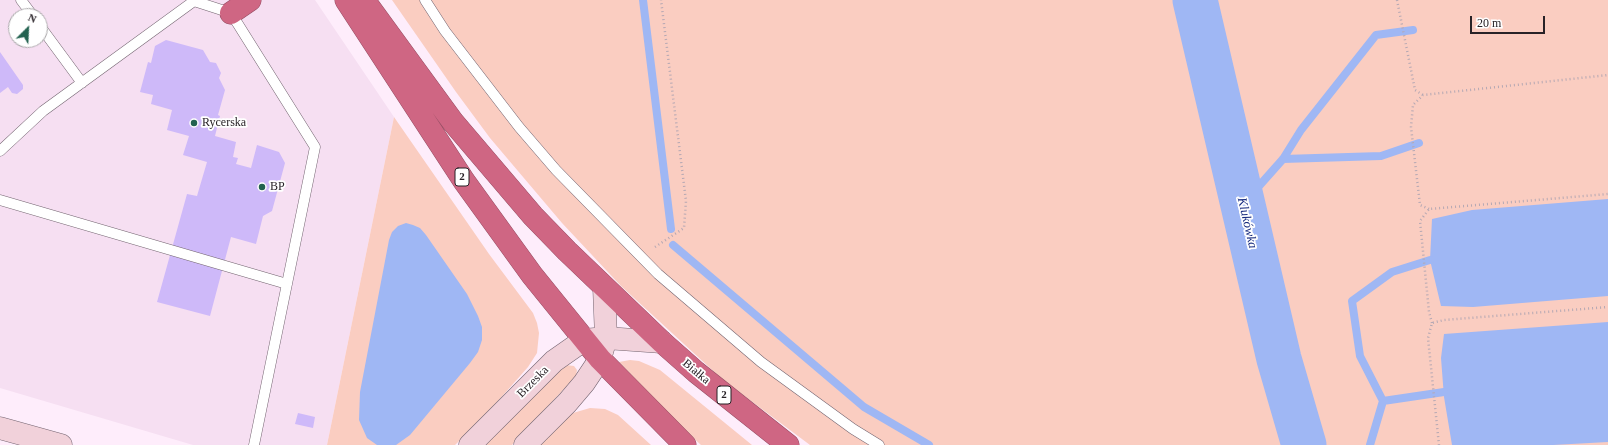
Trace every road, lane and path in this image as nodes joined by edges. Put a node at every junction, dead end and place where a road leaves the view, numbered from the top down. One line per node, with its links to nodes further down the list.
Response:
1 (194, 0): 8 (lane); 11 (lane)
2 (250, 0): 8 (highway)
3 (346, 0): 22 (highway, 2)
4 (364, 0): 19 (highway, 2)
5 (425, 0): 17 (lane)
6 (661, 0): 17 (path)
7 (1396, 0): 12 (path)
8 (231, 13): 18 (lane)
9 (48, 37): 11 (lane)
10 (1608, 76): 12 (path)
11 (82, 83): 13 (lane)
12 (1423, 95): 16 (path)
13 (0, 151)
14 (1608, 194): 16 (path)
15 (0, 200): 18 (lane)
16 (1429, 209): 21 (path)
17 (641, 256): 32 (lane)
18 (287, 284): 27 (lane)
19 (604, 287): 23 (highway, 2); 24 (street)
20 (1608, 307): 21 (path)
21 (1432, 323): 33 (path)
22 (584, 340): 24 (highway, 2); 28 (street, Brzeska)
23 (662, 342): 24 (street); 31 (highway, Białka / 2)
24 (603, 349): 29 (street); 30 (highway, 2)
25 (0, 428): 26 (street)
26 (61, 445)
27 (254, 445)
28 (470, 445)
29 (525, 445)
30 (684, 445)
31 (788, 445)
32 (879, 445)
33 (1439, 445)

